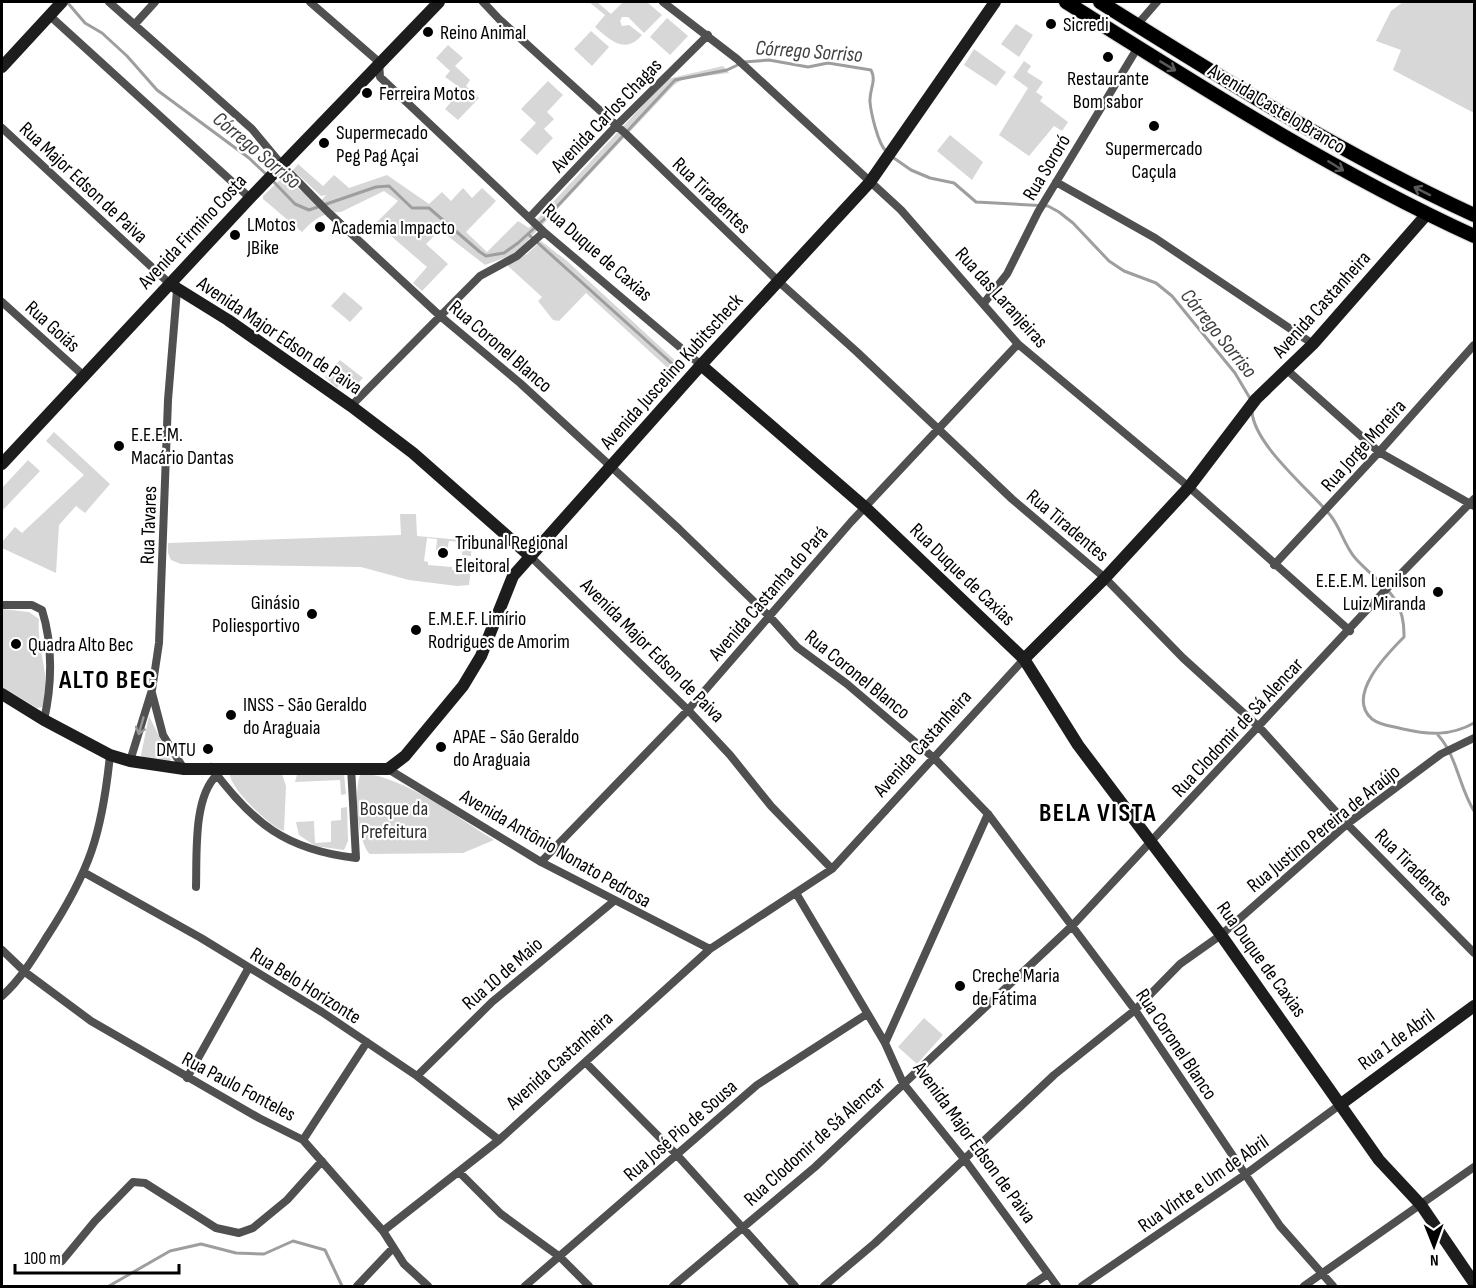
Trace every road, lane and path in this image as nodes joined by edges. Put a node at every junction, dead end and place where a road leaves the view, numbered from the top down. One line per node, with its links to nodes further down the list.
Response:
1 (109, 2): 12 (street)
2 (156, 2): 12 (street)
3 (310, 2): 17 (street, Rua Duque de Caxias)
4 (439, 2): 17 (street, Avenida Firmino Costa)
5 (483, 2): 20 (street, Rua Tiradentes)
6 (663, 2): 15 (street, Rua das Laranjeiras)
7 (994, 2): 22 (street, Avenida Juscelino Kubitscheck)
8 (1066, 2): 16 (main road, Avenida Castelo Branco)
9 (1100, 2): 13 (main road, Avenida Castelo Branco)
10 (1156, 2): 13 (street)
11 (56, 7): 18 (street); 24 (street)
12 (135, 24): 21 (street)
13 (1137, 25): 14 (main road, Avenida Castelo Branco)
14 (1150, 33): 16 (main road); 26 (main road, Avenida Castelo Branco, one-way to 14)
15 (708, 35): 20 (street, Avenida Carlos Chagas); 22 (street, Rua das Laranjeiras)
16 (1138, 47): 23 (street, Rua Sororó); 25 (main road, Avenida Castelo Branco, one-way to 25)
17 (379, 62): 21 (street, Avenida Firmino Costa); 27 (street, Rua Duque de Caxias)
18 (2, 67)
19 (2, 128): 30 (street, Rua Major Edson de Paiva)
20 (622, 130): 27 (street, Avenida Carlos Chagas); 29 (street, Rua Tiradentes)
21 (280, 167): 24 (street, Avenida Firmino Costa); 33 (street, Rua Coronel Blanco)
22 (870, 182): 29 (street, Avenida Juscelino Kubitscheck); 32 (street, Rua das Laranjeiras)
23 (1056, 182): 32 (street, Rua Sororó); 35 (street)
24 (250, 198): 30 (street, Avenida Firmino Costa)
25 (1427, 214): 28 (main road, Avenida Castelo Branco); 35 (street, Avenida Castanheira)
26 (1474, 215)
27 (536, 225): 33 (street, Avenida Carlos Chagas); 37 (street, Rua Duque de Caxias)
28 (1474, 236)
29 (778, 281): 37 (street, Avenida Juscelino Kubitscheck); 41 (street, Rua Tiradentes)
30 (173, 287): 39 (street, Avenida Firmino Costa); 40 (street, Avenida Major Edson de Paiva); 55 (street, Rua Tavares)
31 (2, 302): 39 (street, Rua Goiás)
32 (984, 303): 34 (street, Rua das Laranjeiras)
33 (439, 315): 40 (street, Avenida Carlos Chagas); 44 (street, Rua Coronel Blanco)
34 (1018, 344): 41 (street, Avenida Castanha do Pará); 45 (street, Rua das Laranjeiras)
35 (1313, 344): 38 (street, Avenida Castanheira)
36 (1474, 345): 42 (street, Rua Jorge Moreira)
37 (701, 365): 44 (street, Avenida Juscelino Kubitscheck); 47 (street, Rua Duque de Caxias)
38 (1287, 370): 42 (street); 45 (street, Avenida Castanheira)
39 (83, 375): 43 (street, Avenida Firmino Costa)
40 (351, 406): 48 (street, Avenida Major Edson de Paiva)
41 (940, 429): 47 (street, Avenida Castanha do Pará); 50 (street, Rua Tiradentes)
42 (1379, 452): 46 (street); 49 (street, Rua Jorge Moreira)
43 (2, 464)
44 (612, 467): 48 (street, Avenida Juscelino Kubitscheck); 52 (street, Rua Coronel Blanco)
45 (1189, 487): 49 (street, Rua das Laranjeiras); 50 (street, Avenida Castanheira)
46 (1473, 503): 53 (street, Rua Clodomir de Sá Alencar)
47 (866, 508): 52 (street, Avenida Castanha do Pará); 54 (street, Rua Duque de Caxias)
48 (531, 557): 57 (street, Avenida Major Edson de Paiva); 66 (street, Avenida Juscelino Kubitscheck)
49 (1274, 565): 53 (street, Rua das Laranjeiras)
50 (1105, 578): 54 (street, Avenida Castanheira); 59 (street, Rua Tiradentes)
51 (2, 605): 58 (street)
52 (771, 618): 57 (street, Avenida Castanha do Pará); 62 (street, Rua Coronel Blanco)
53 (1350, 631): 59 (street, Rua Clodomir de Sá Alencar)
54 (1024, 659): 62 (street, Avenida Castanheira); 70 (street, Rua Duque de Caxias)
55 (152, 690): 63 (street, Rua Tavares, one-way to 63); 65 (street, Rua Tavares)
56 (3, 697): 58 (street)
57 (688, 710): 71 (street, Avenida Castanha do Pará); 72 (street, Avenida Major Edson de Paiva)
58 (44, 720): 61 (street)
59 (1260, 728): 69 (street, Rua Tiradentes); 70 (street, Rua Clodomir de Sá Alencar)
60 (1474, 738): 69 (street, Rua Justino Pereira de Araújo)
61 (110, 754): 63 (street); 73 (street)
62 (935, 759): 68 (street, Rua Coronel Blanco); 72 (street, Avenida Castanheira)
63 (130, 761): 65 (street)
64 (351, 767): 66 (street); 67 (street); 67 (street)
65 (184, 769): 67 (street)
66 (388, 769): 71 (street, Avenida Antônio Nonato Pedrosa)
67 (214, 771): 74 (street)
68 (988, 814): 77 (street, Rua Coronel Blanco); 89 (street)
69 (1347, 824): 78 (street, Rua Justino Pereira de Araújo); 81 (street, Rua Tiradentes)
70 (1152, 841): 77 (street, Rua Clodomir de Sá Alencar); 78 (street, Rua Duque de Caxias)
71 (541, 862): 76 (street, Avenida Antônio Nonato Pedrosa)
72 (832, 870): 75 (street, Avenida Castanheira)
73 (85, 873): 82 (street, Rua Belo Horizonte); 83 (street)
74 (196, 886)
75 (796, 893): 79 (street, Avenida Castanheira); 87 (street, Avenida Major Edson de Paiva)
76 (614, 901): 79 (street, Avenida Antônio Nonato Pedrosa); 91 (street, Rua 10 de Maio)
77 (1073, 925): 86 (street, Rua Coronel Blanco); 93 (street, Rua Clodomir de Sá Alencar)
78 (1221, 935): 86 (street, Rua Justino Pereira de Araújo); 94 (street, Rua Duque de Caxias)
79 (710, 949): 90 (street, Avenida Castanheira)
80 (2, 950): 83 (street, Rua Paulo Fonteles)
81 (1474, 952)
82 (248, 969): 88 (street, Rua Belo Horizonte); 92 (street)
83 (25, 972): 84 (street); 92 (street, Rua Paulo Fonteles)
84 (2, 996)
85 (1474, 1006): 94 (street, Rua 1 de Abril)
86 (1135, 1010): 98 (street, Rua Justino Pereira de Araújo); 102 (street, Rua Coronel Blanco)
87 (867, 1014): 89 (street, Avenida Major Edson de Paiva); 97 (street, Rua José Pio de Sousa)
88 (367, 1042): 91 (street, Rua Belo Horizonte); 95 (street)
89 (885, 1043): 93 (street, Avenida Major Edson de Paiva)
90 (586, 1063): 96 (street, Avenida Castanheira); 97 (street)
91 (417, 1076): 96 (street, Rua Belo Horizonte)
92 (187, 1078): 95 (street, Rua Paulo Fonteles)
93 (903, 1083): 98 (street, Avenida Major Edson de Paiva); 104 (street, Rua Clodomir de Sá Alencar)
94 (1341, 1104): 102 (street, Rua Vinte e Um de Abril); 103 (street, Rua Duque de Caxias)
95 (303, 1140): 99 (street, Rua Paulo Fonteles)
96 (499, 1140): 101 (street, Avenida Castanheira)
97 (677, 1155): 104 (street); 107 (street, Rua José Pio de Sousa)
98 (965, 1160): 109 (street, Avenida Major Edson de Paiva); 118 (street, Rua Justino Pereira de Araújo)
99 (322, 1161): 105 (street, Rua Paulo Fonteles); 108 (street)
100 (1474, 1167): 103 (street)
101 (460, 1173): 105 (street, Avenida Castanheira); 107 (street)
102 (1246, 1174): 110 (street, Rua Coronel Blanco); 121 (street, Rua Vinte e Um de Abril)
103 (1421, 1205): 110 (street); 111 (street, Rua Duque de Caxias)
104 (743, 1227): 116 (street, Rua Clodomir de Sá Alencar); 117 (street)
105 (383, 1231): 106 (street, Rua Paulo Fonteles)
106 (393, 1248): 112 (street); 113 (street, Rua Paulo Fonteles)
107 (560, 1257): 114 (street, Rua José Pio de Sousa); 115 (street)
108 (62, 1261)
109 (1047, 1274): 119 (street); 120 (street, Avenida Major Edson de Paiva)
110 (1323, 1274): 122 (street); 123 (street, Rua Coronel Blanco)
111 (1474, 1283)
112 (357, 1287)
113 (428, 1287)
114 (525, 1287)
115 (589, 1287)
116 (673, 1287)
117 (795, 1287)
118 (824, 1287)
119 (1030, 1287)
120 (1057, 1287)
121 (1082, 1287)
122 (1304, 1287)
123 (1333, 1287)

